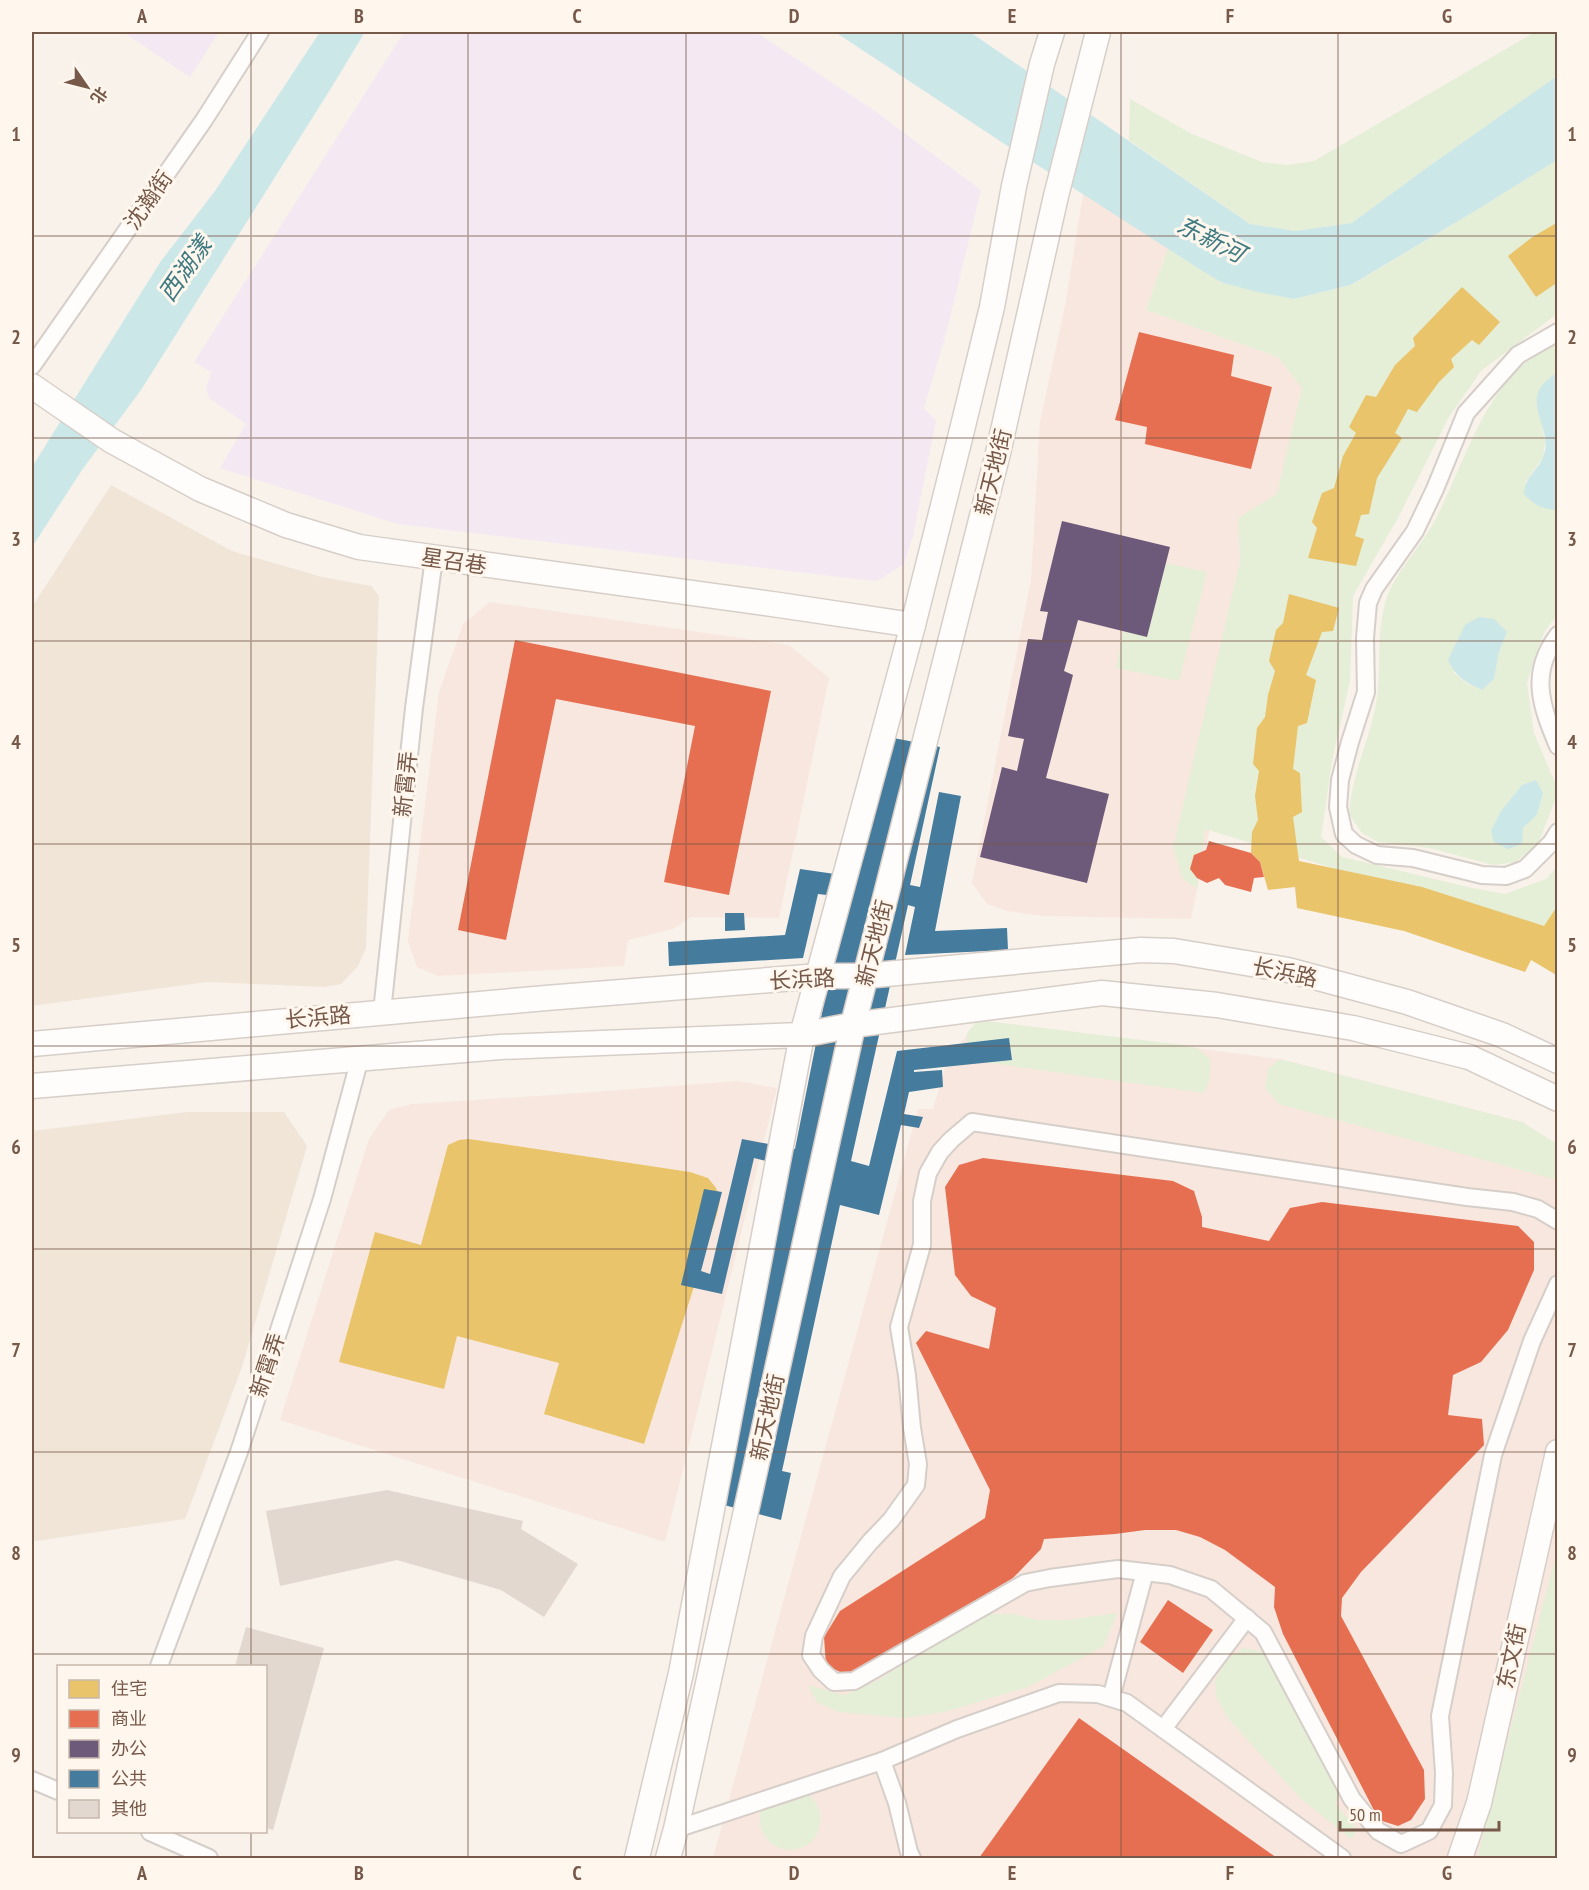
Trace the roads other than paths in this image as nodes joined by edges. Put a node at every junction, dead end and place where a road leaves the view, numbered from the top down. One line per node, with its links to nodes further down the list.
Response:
1 (260, 32): 5 (street, 沈瀚街)
2 (1052, 32): 8 (main road, 新天地街)
3 (1098, 32): 13 (main road, 新天地街)
4 (1557, 332): 11 (street)
5 (32, 366)
6 (32, 386): 7 (main road, 星召巷)
7 (434, 558): 8 (main road, 星召巷); 14 (street, 新霄弄)
8 (913, 625): 12 (main road, 新天地街)
9 (1557, 635): 10 (street)
10 (1557, 746)
11 (1557, 832)
12 (819, 976): 13 (main road, 长浜路); 14 (main road, 长浜路); 16 (main road, 新天地街)
13 (865, 976): 15 (main road, 新天地街); 19 (main road, 长浜路)
14 (382, 1012): 17 (main road, 长浜路)
15 (853, 1025): 16 (main road, 长浜路); 21 (main road, 长浜路); 33 (main road, 新天地街)
16 (802, 1035): 18 (main road, 长浜路); 36 (main road, 新天地街)
17 (32, 1044)
18 (360, 1058): 20 (main road, 长浜路); 27 (street, 新霄弄)
19 (1557, 1061)
20 (32, 1086)
21 (1557, 1099)
22 (1557, 1221): 25 (street)
23 (1557, 1284): 26 (street)
24 (1557, 1452): 40 (main road, 东文街)
25 (1145, 1572): 26 (street); 28 (street)
26 (1247, 1618): 29 (street)
27 (159, 1665)
28 (1111, 1698): 29 (street); 30 (street)
29 (1163, 1729): 39 (street)
30 (882, 1761): 33 (street); 38 (street)
31 (32, 1780): 32 (street)
32 (57, 1791)
33 (676, 1829): 37 (main road, 新天地街)
34 (152, 1833): 35 (street)
35 (209, 1858)
36 (637, 1858)
37 (668, 1858)
38 (912, 1858)
39 (1342, 1858)
40 (1460, 1858)

